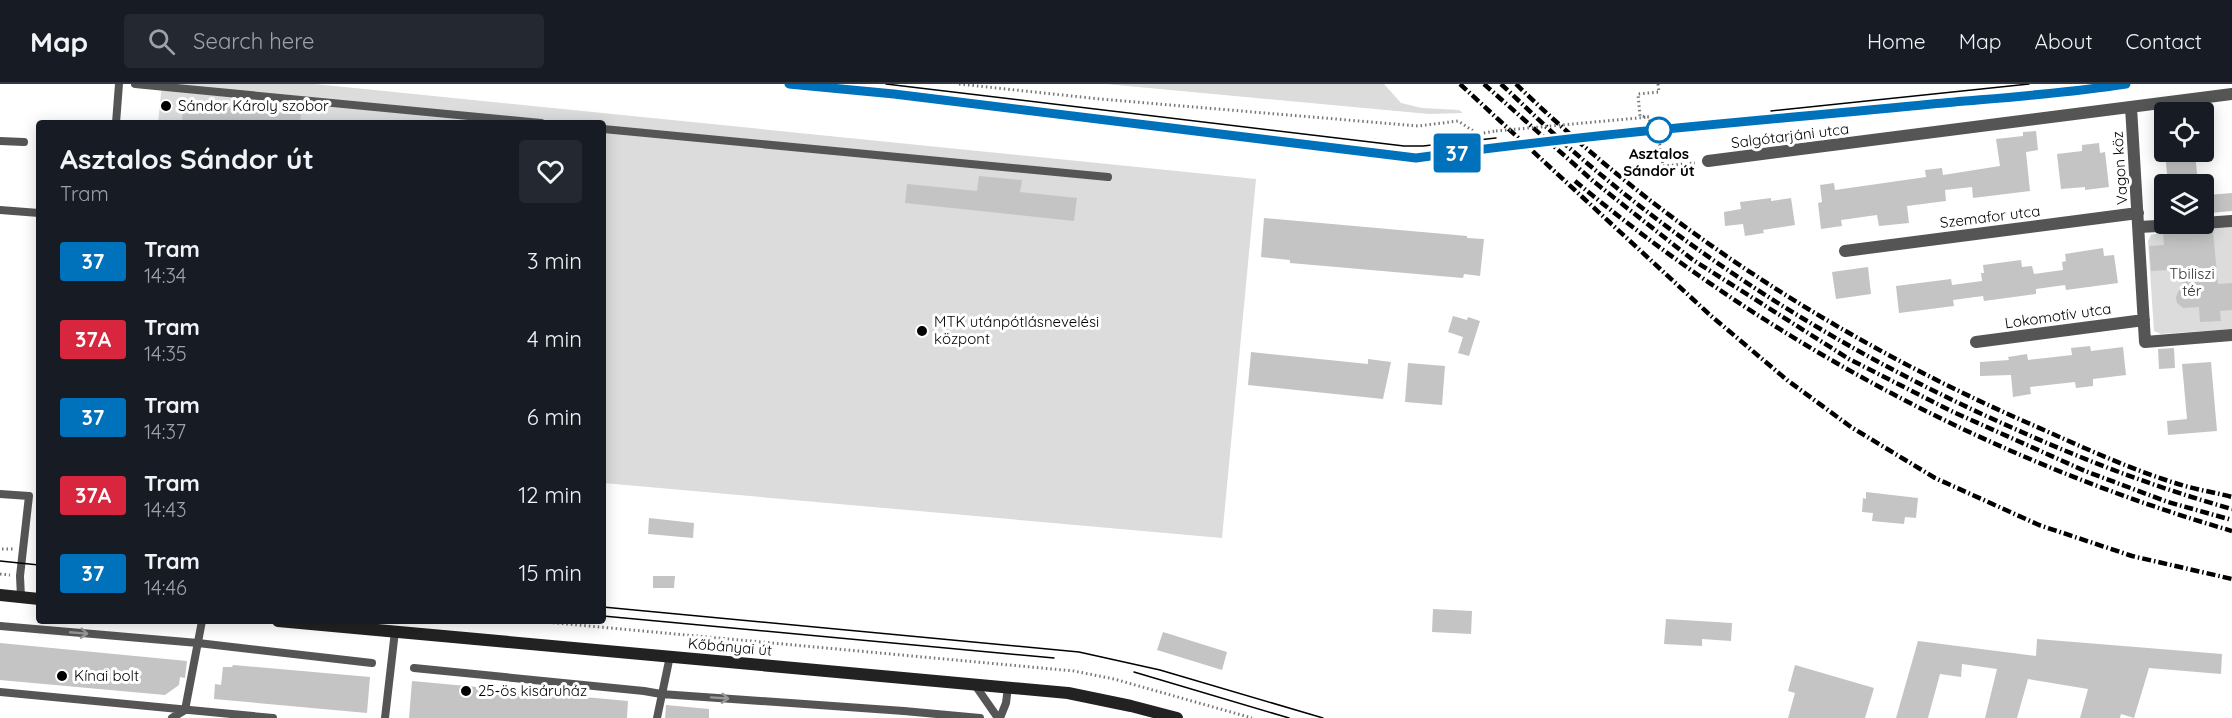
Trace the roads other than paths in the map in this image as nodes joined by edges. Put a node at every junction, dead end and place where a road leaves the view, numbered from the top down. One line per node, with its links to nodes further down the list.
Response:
1 (119, 84): 5 (lane)
2 (135, 84): 6 (lane)
3 (2232, 94): 4 (street, Salgótarjáni utca)
4 (2131, 107): 10 (street, Salgótarjáni utca); 14 (street, Vagon köz)
5 (116, 120)
6 (510, 120)
7 (606, 129): 11 (lane)
8 (0, 141): 9 (lane)
9 (24, 142)
10 (1708, 161)
11 (1108, 177)
12 (0, 210): 13 (lane)
13 (36, 213)
14 (2138, 213): 18 (street, Vagon köz); 19 (street, Szemafor utca)
15 (2232, 221): 16 (street)
16 (2214, 222)
17 (2154, 226): 18 (street)
18 (2139, 227): 20 (street)
19 (1845, 251)
20 (2144, 320): 21 (street); 22 (street, Lokomotív utca)
21 (2232, 335)
22 (1976, 342)
23 (0, 494): 25 (lane)
24 (0, 595): 25 (main road)
25 (21, 597): 26 (main road)
26 (36, 599)
27 (201, 624): 31 (lane)
28 (313, 624): 30 (main road, Kőbányai út)
29 (0, 627): 31 (lane, one-way to 31)
30 (395, 631): 32 (main road, Kőbányai út); 42 (lane)
31 (198, 643): 33 (lane); 39 (lane)
32 (670, 656): 35 (main road, Kőbányai út); 38 (lane)
33 (372, 663)
34 (414, 668): 38 (lane)
35 (975, 685): 36 (main road, Kőbányai út); 45 (lane)
36 (1008, 687): 45 (lane); 46 (main road, Kőbányai út)
37 (0, 692): 39 (lane)
38 (661, 694): 43 (lane); 44 (lane, one-way to 44)
39 (185, 710): 40 (lane); 41 (lane)
40 (172, 718)
41 (273, 718)
42 (385, 718)
43 (657, 718)
44 (980, 718)
45 (999, 718)
46 (1177, 718)

